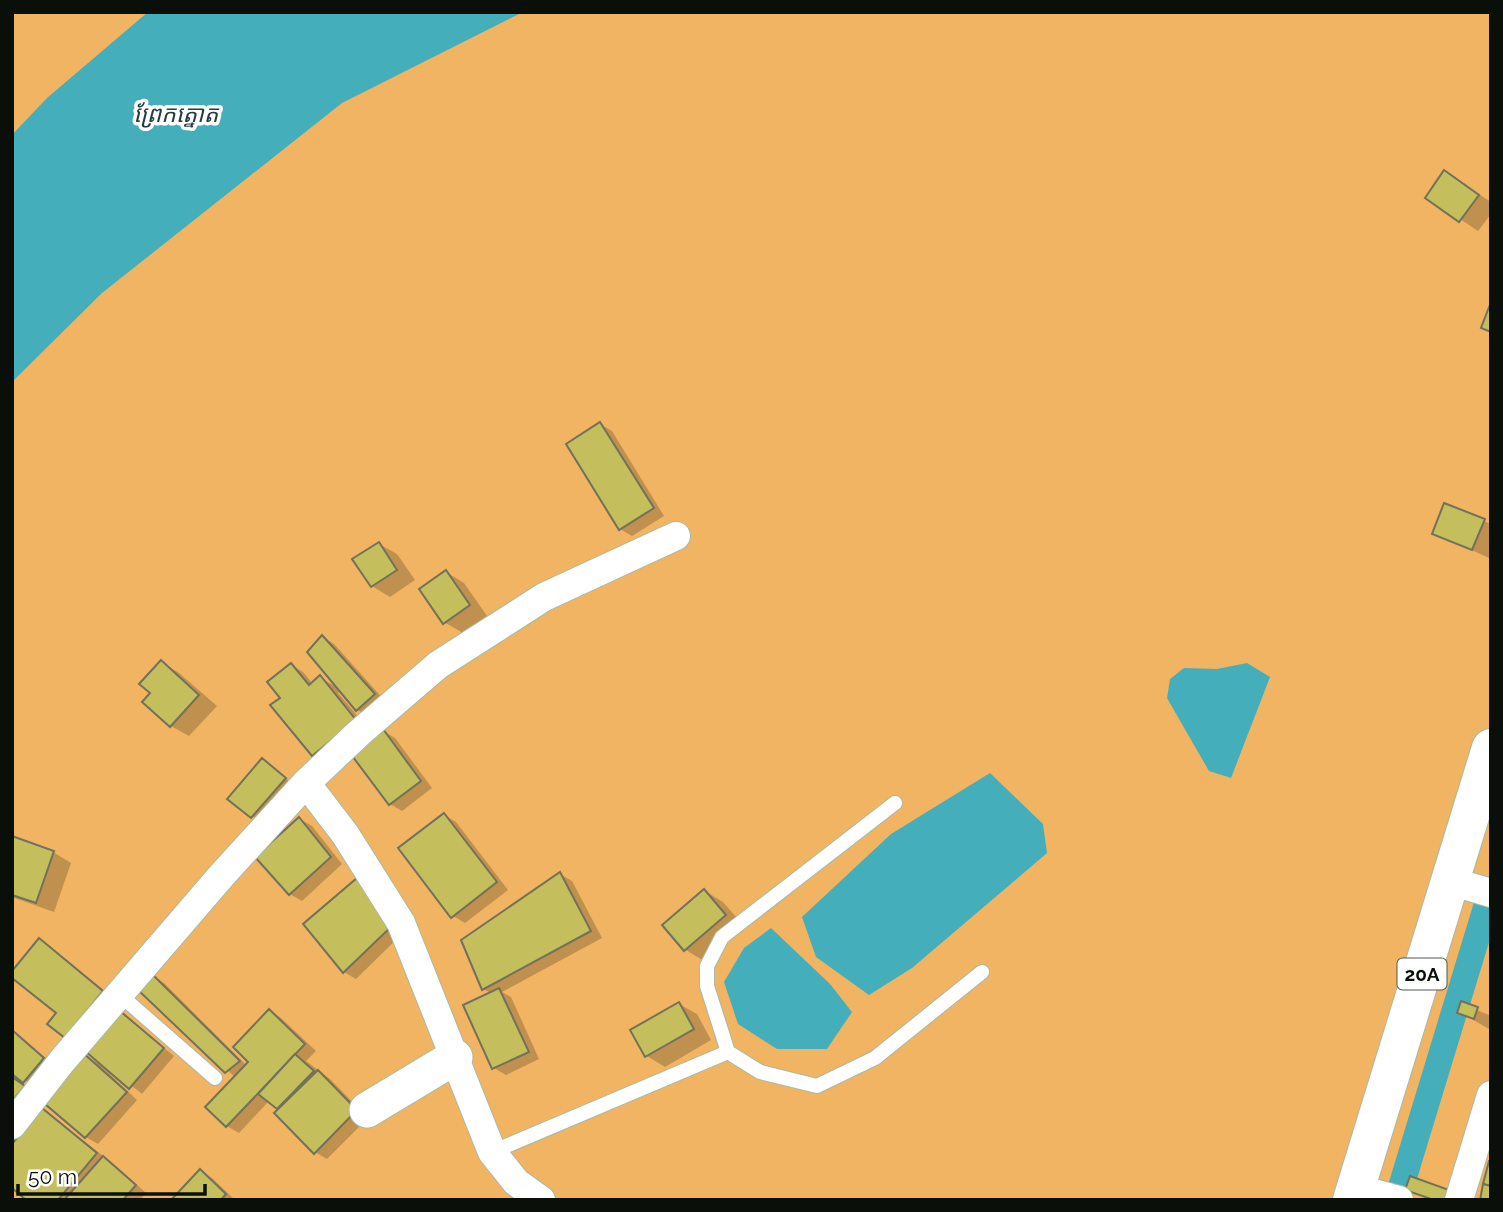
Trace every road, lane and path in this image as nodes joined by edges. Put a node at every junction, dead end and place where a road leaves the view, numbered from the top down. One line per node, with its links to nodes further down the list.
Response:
1 (676, 536): 3 (street)
2 (1491, 748): 5 (main road, 20A)
3 (306, 783): 8 (street); 10 (street)
4 (895, 803): 9 (lane)
5 (1450, 881): 6 (street); 16 (main road, 20A)
6 (1491, 893)
7 (982, 972): 9 (lane)
8 (119, 994): 11 (lane); 14 (street)
9 (728, 1052): 15 (lane)
10 (455, 1057): 13 (street); 15 (street)
11 (215, 1077)
12 (1491, 1095): 19 (street)
13 (367, 1110)
14 (12, 1125)
15 (492, 1152): 18 (street)
16 (1354, 1194): 17 (street)
17 (1396, 1199)
18 (541, 1200)
19 (1459, 1200)

